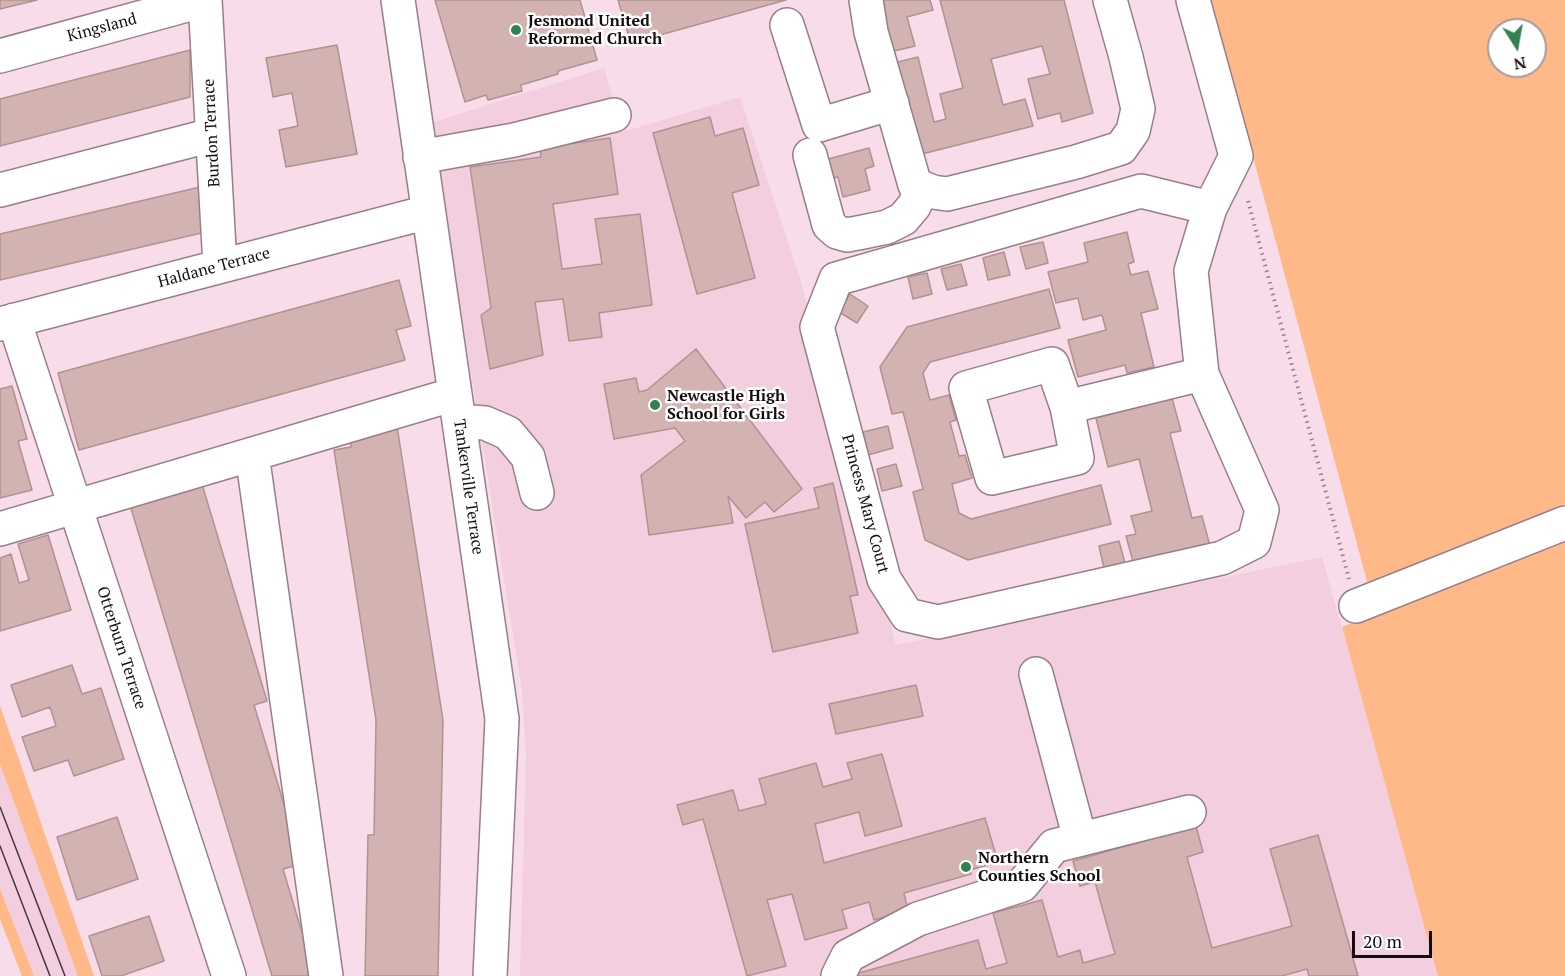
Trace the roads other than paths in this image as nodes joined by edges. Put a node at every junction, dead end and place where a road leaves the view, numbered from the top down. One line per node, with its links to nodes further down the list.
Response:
1 (205, 0): 7 (street, Kingsland); 10 (street, Burdon Terrace)
2 (398, 0): 12 (street, Tankerville Terrace)
3 (866, 0): 8 (street)
4 (1110, 0): 13 (street)
5 (1193, 0): 15 (street, Princess Mary Court)
6 (787, 25): 8 (street)
7 (0, 56)
8 (891, 103): 13 (street)
9 (614, 115): 12 (street)
10 (212, 135): 14 (street); 17 (street, Burdon Terrace)
11 (810, 155): 13 (street)
12 (420, 157): 16 (street, Tankerville Terrace)
13 (922, 188)
14 (0, 190)
15 (1210, 208): 19 (street, Princess Mary Court); 19 (street, Princess Mary Court)
16 (428, 212): 17 (street, Haldane Terrace); 21 (street, Tankerville Terrace)
17 (220, 266): 18 (street, Haldane Terrace)
18 (7, 322): 24 (street, Otterburn Terrace)
19 (1202, 374): 20 (street)
20 (1067, 407)
21 (457, 408): 22 (street); 23 (street); 33 (street, Tankerville Terrace)
22 (252, 454): 24 (street); 32 (street)
23 (537, 493)
24 (75, 506): 26 (street); 31 (street, Otterburn Terrace)
25 (1565, 523): 27 (street)
26 (0, 529)
27 (1356, 606)
28 (1036, 674): 30 (street)
29 (1189, 812): 30 (street)
30 (1080, 839): 34 (street)
31 (229, 976)
32 (326, 976)
33 (490, 976)
34 (838, 976)

